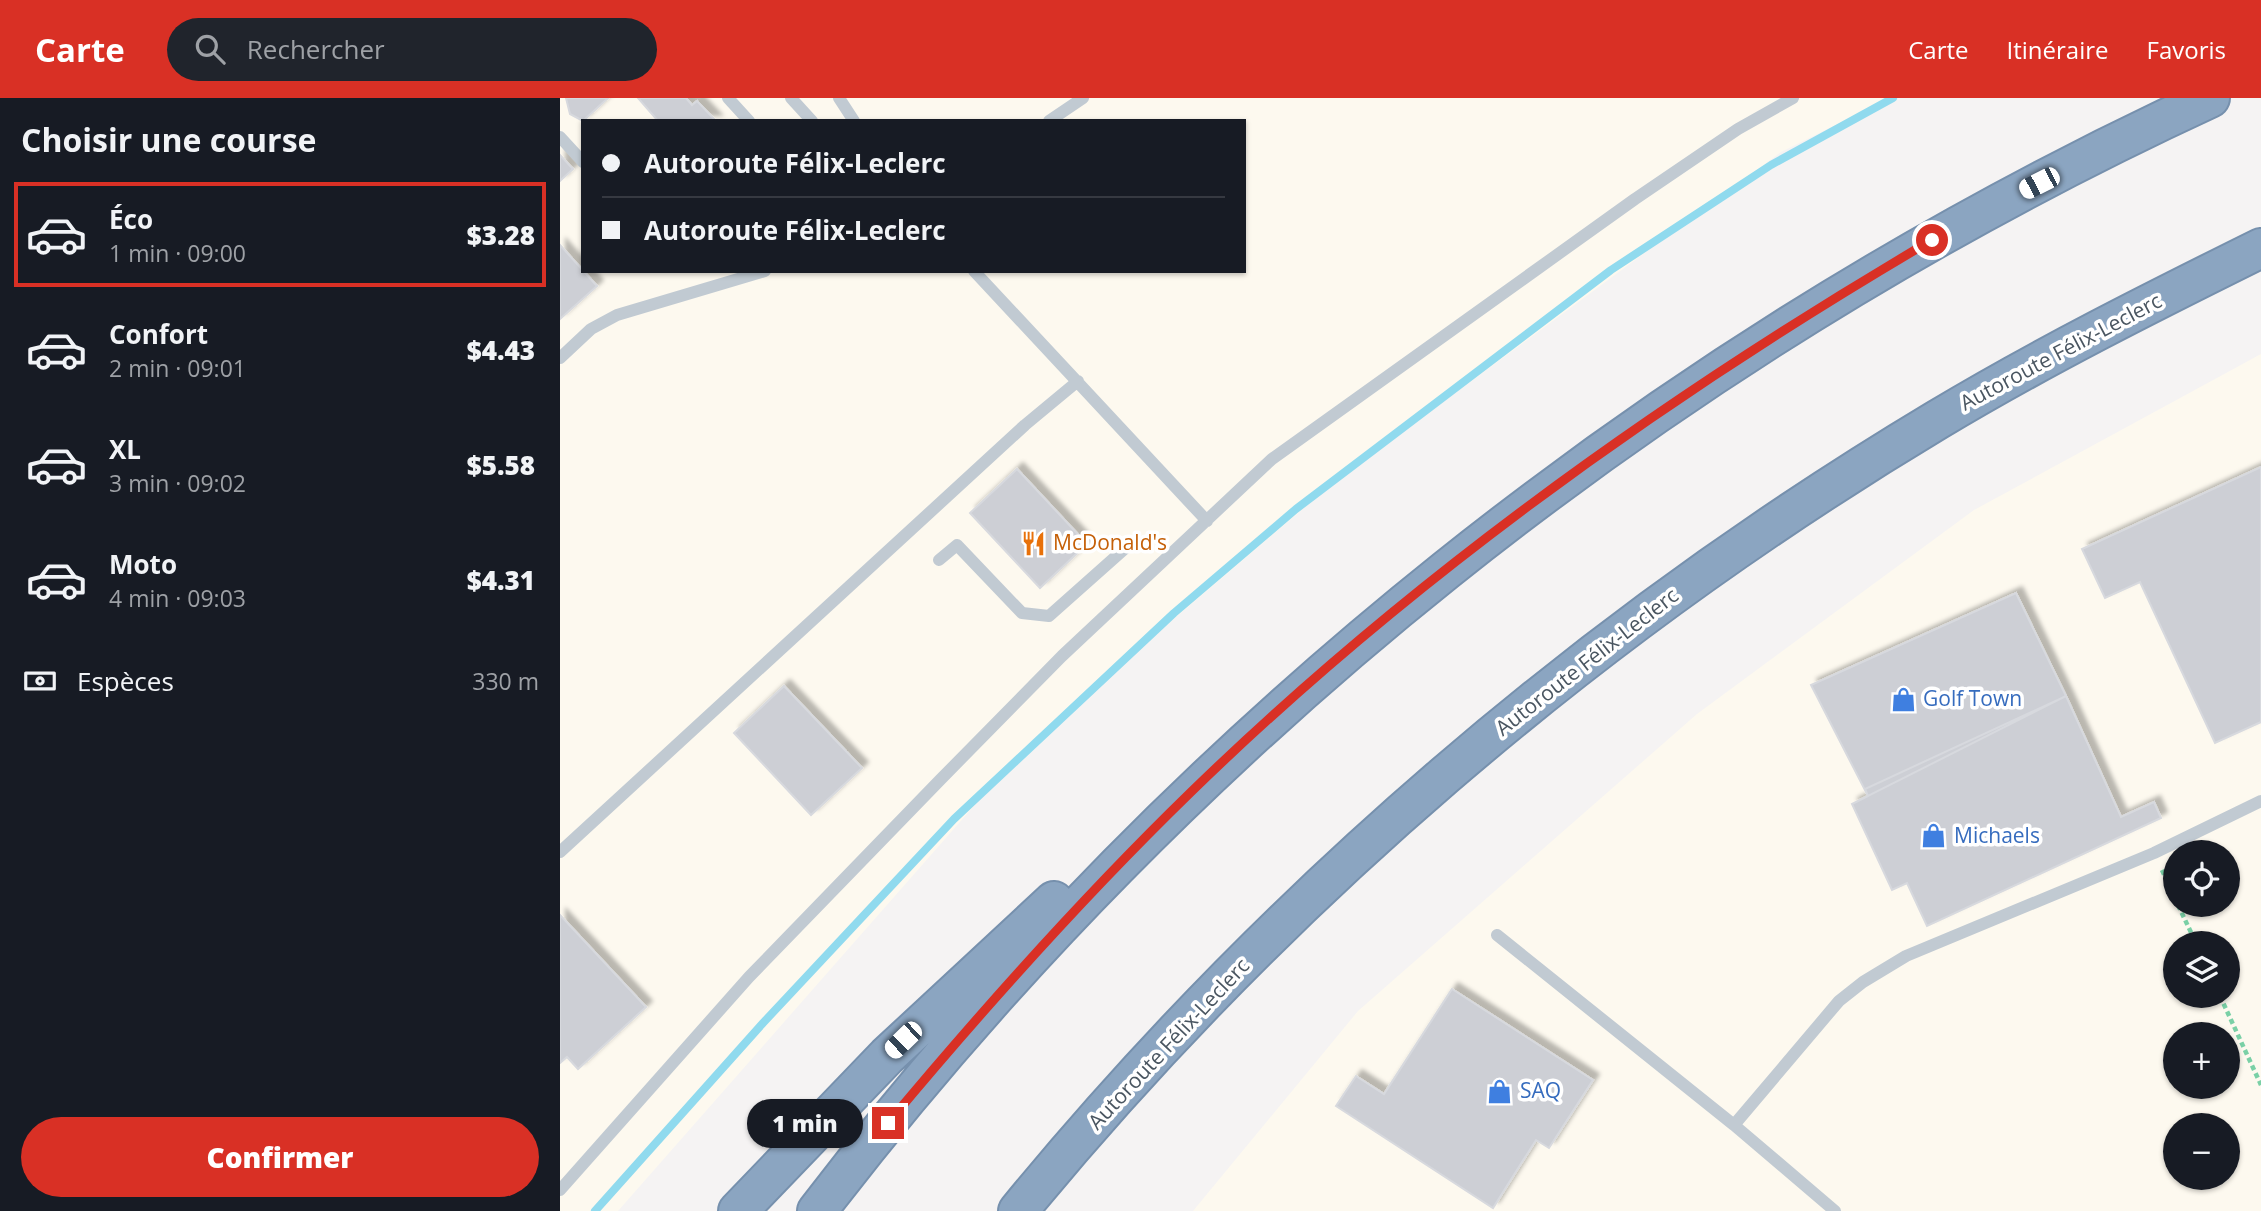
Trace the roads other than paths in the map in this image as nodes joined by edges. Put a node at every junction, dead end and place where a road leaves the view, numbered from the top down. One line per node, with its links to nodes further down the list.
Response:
1 (728, 98): 7 (lane)
2 (791, 98): 8 (lane)
3 (839, 98): 9 (lane)
4 (1083, 98): 10 (lane)
5 (1793, 98): 18 (lane)
6 (2210, 98): 21 (highway)
7 (747, 119)
8 (810, 119)
9 (853, 119)
10 (1052, 119)
11 (560, 137): 12 (lane)
12 (581, 160)
13 (2261, 248): 26 (highway, Autoroute Félix-Leclerc)
14 (758, 273): 16 (lane)
15 (976, 273): 17 (lane)
16 (560, 358)
17 (1078, 381): 18 (lane); 23 (lane)
18 (1207, 521): 27 (lane)
19 (1130, 544): 20 (lane)
20 (939, 561)
21 (1277, 713): 28 (highway); 29 (highway)
22 (2261, 801): 25 (lane)
23 (560, 852)
24 (1497, 935): 25 (lane)
25 (1734, 1125): 32 (lane)
26 (1091, 1127): 30 (highway, Autoroute Félix-Leclerc); 31 (highway)
27 (560, 1190)
28 (738, 1211)
29 (817, 1211)
30 (1018, 1211)
31 (1038, 1211)
32 (1835, 1211)

